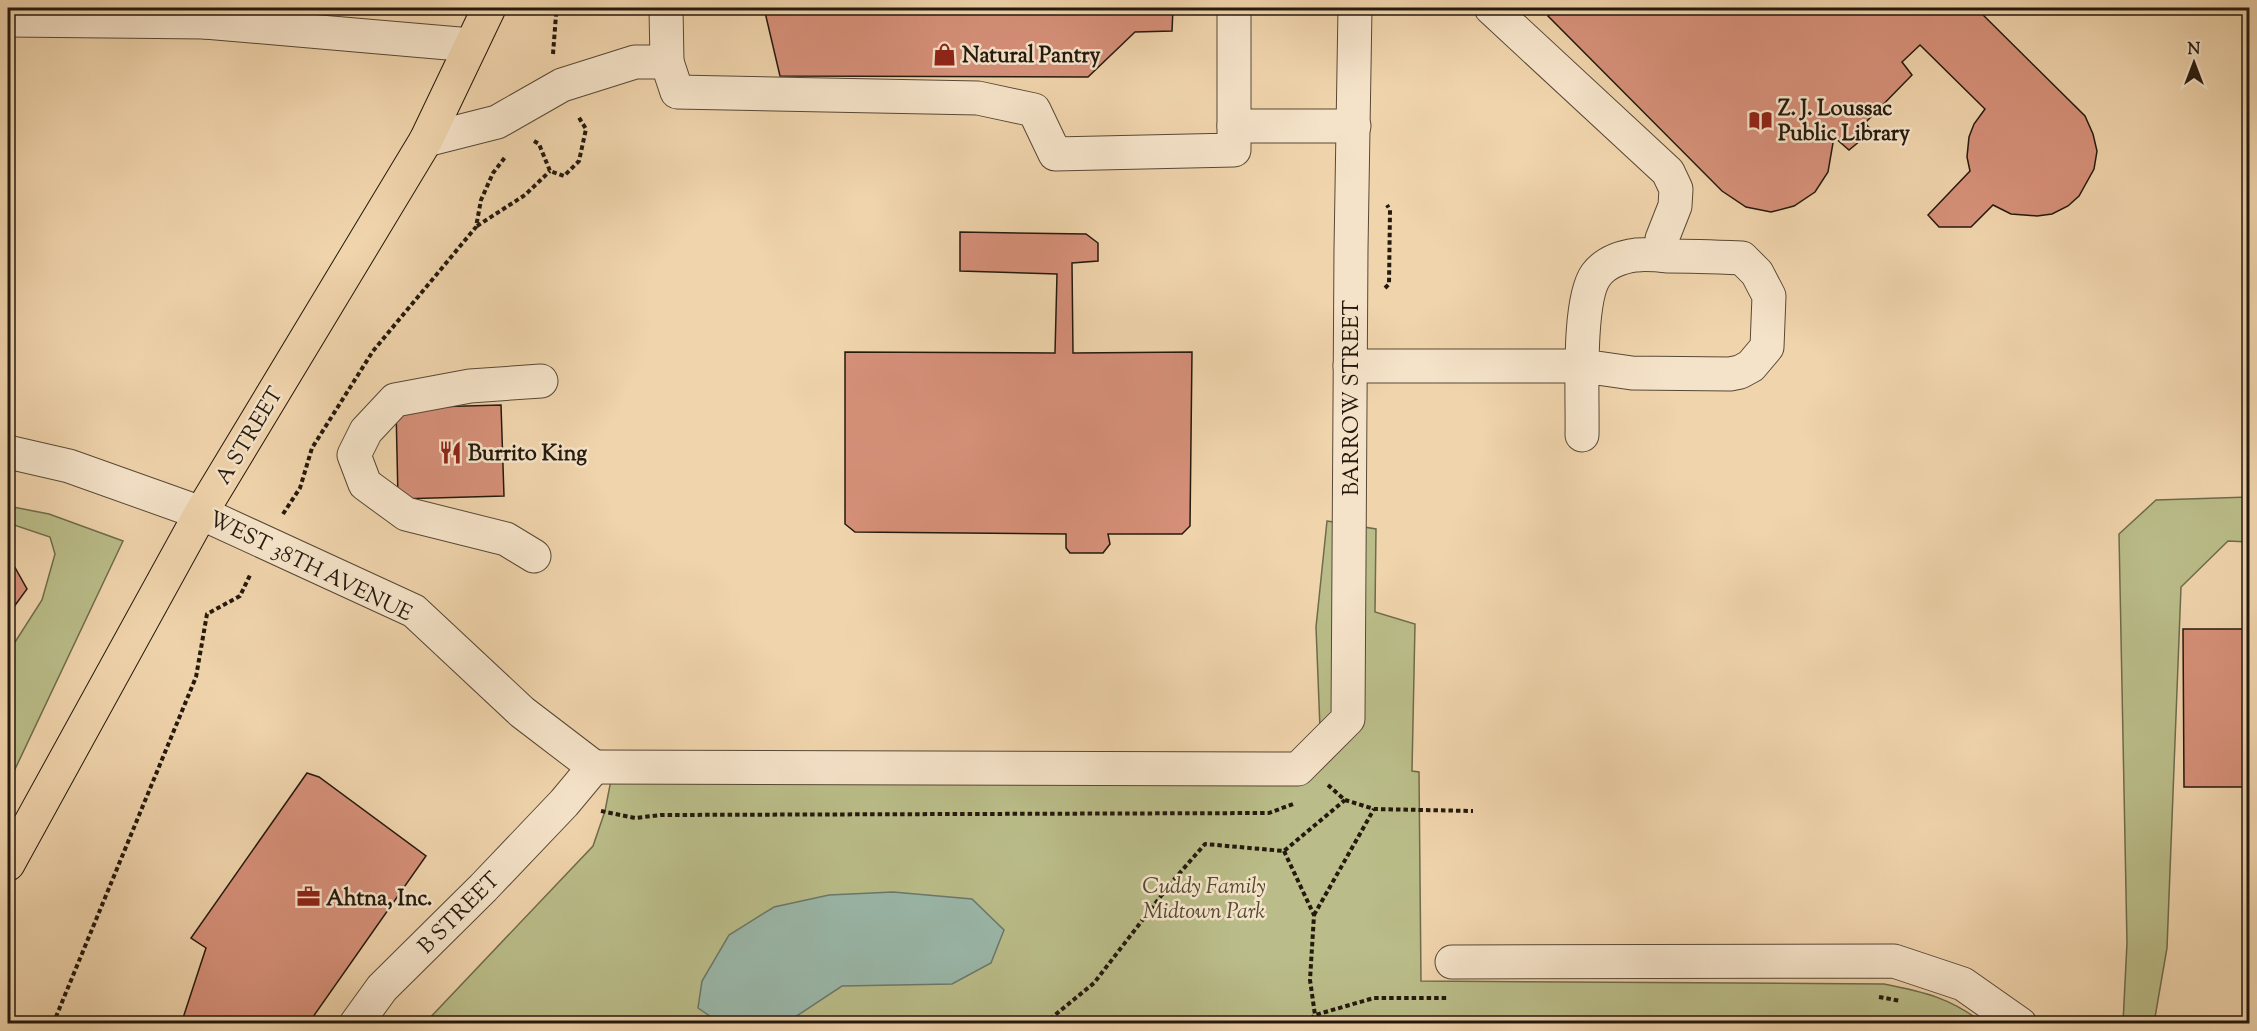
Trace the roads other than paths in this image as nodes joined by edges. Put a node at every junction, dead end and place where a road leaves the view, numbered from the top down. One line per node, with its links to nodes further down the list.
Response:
1 (489, 8): 8 (main road, A STREET)
2 (666, 8): 9 (street)
3 (1234, 8): 10 (street)
4 (1355, 8): 11 (street, BARROW STREET)
5 (1491, 8): 13 (street)
6 (205, 15): 7 (street); 8 (street)
7 (8, 20)
8 (471, 45): 12 (main road, A STREET)
9 (667, 62): 10 (street); 12 (street)
10 (1234, 126): 11 (street)
11 (1354, 126): 14 (street, BARROW STREET)
12 (426, 140): 19 (main road, A STREET)
13 (1662, 255): 15 (street); 15 (street)
14 (1350, 366): 15 (street); 21 (street, BARROW STREET)
15 (1583, 366): 17 (street)
16 (541, 381): 20 (street)
17 (1582, 435)
18 (8, 452): 19 (street, WEST 38TH AVENUE)
19 (201, 513): 21 (street, WEST 38TH AVENUE); 22 (main road, A STREET)
20 (534, 556)
21 (594, 767): 24 (street, B STREET)
22 (8, 864)
23 (1452, 962): 25 (street)
24 (356, 1023)
25 (2020, 1023)

